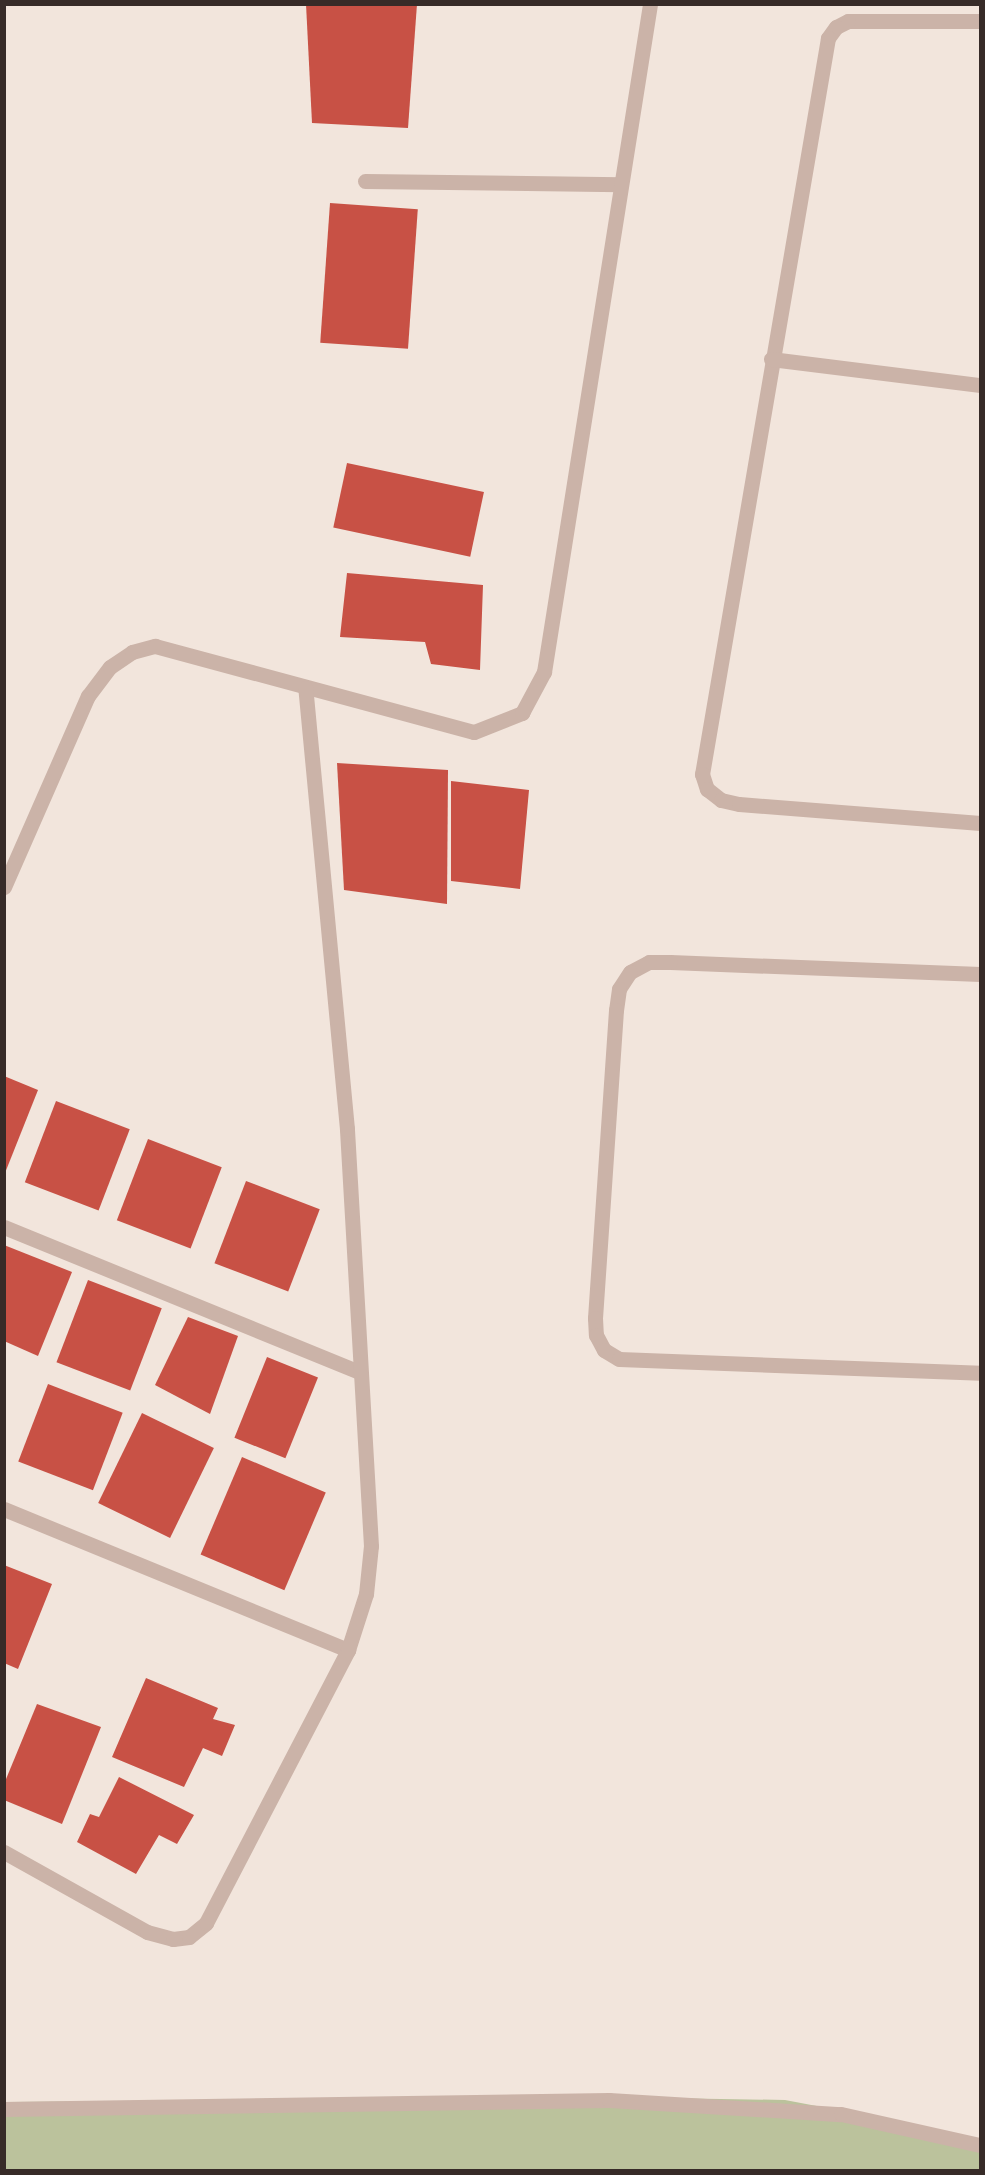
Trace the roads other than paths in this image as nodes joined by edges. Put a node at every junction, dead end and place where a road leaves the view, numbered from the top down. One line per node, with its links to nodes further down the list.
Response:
1 (651, 4): 4 (street)
2 (981, 21): 5 (street)
3 (365, 181): 4 (street)
4 (621, 184): 7 (street)
5 (771, 359): 6 (street); 8 (street)
6 (981, 385)
7 (305, 688): 9 (street); 12 (street)
8 (981, 823)
9 (4, 887)
10 (981, 974): 13 (street)
11 (4, 1227): 12 (street)
12 (360, 1372): 15 (street)
13 (981, 1373)
14 (4, 1509): 15 (street)
15 (348, 1650): 16 (street)
16 (4, 1851)
17 (4, 2109): 18 (street)
18 (981, 2145)

